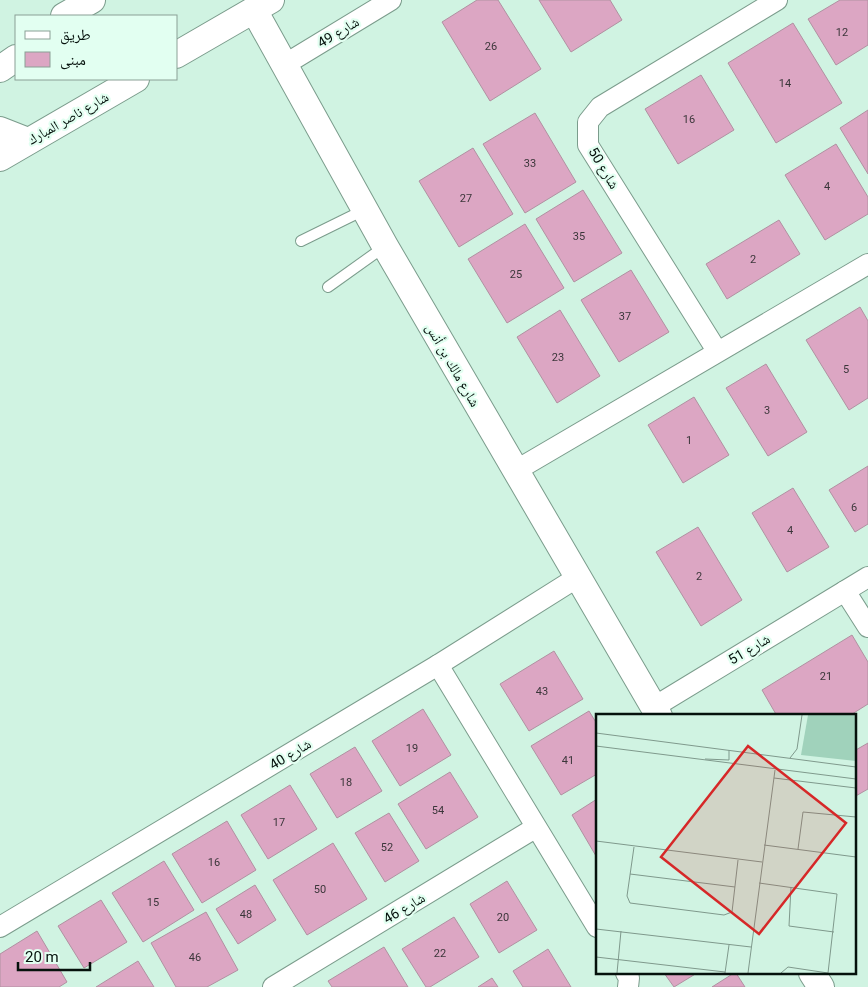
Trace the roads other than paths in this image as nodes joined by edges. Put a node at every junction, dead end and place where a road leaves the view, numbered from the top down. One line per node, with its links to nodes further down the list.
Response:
1 (92, 0): 5 (street)
2 (391, 0): 10 (street, شارع 49)
3 (776, 0): 21 (street, شارع 50)
4 (262, 5): 8 (street); 10 (street, شارع مالك بن أنس)
5 (66, 15)
6 (15, 46): 7 (street)
7 (0, 54)
8 (178, 54)
9 (15, 59): 11 (street)
10 (284, 65): 16 (street, شارع مالك بن أنس)
11 (0, 69)
12 (134, 80): 14 (street, شارع ناصر المبارك)
13 (0, 130): 14 (street)
14 (28, 141): 15 (street, شارع ناصر المبارك)
15 (0, 158)
16 (365, 210): 17 (lane); 18 (street, شارع مالك بن أنس)
17 (301, 240)
18 (385, 246): 20 (lane); 22 (street, شارع مالك بن أنس)
19 (868, 264): 21 (street)
20 (328, 287)
21 (717, 351): 22 (street)
22 (515, 471): 23 (street, شارع مالك بن أنس)
23 (578, 577): 27 (street, شارع 40); 28 (street, شارع مالك بن أنس)
24 (868, 577): 25 (street, شارع 51)
25 (845, 591): 26 (street); 28 (street, شارع 51)
26 (868, 627)
27 (438, 665): 29 (street); 31 (street, شارع 40)
28 (656, 711)
29 (536, 828): 30 (street); 34 (street, شارع 46)
30 (596, 924)
31 (0, 927)
32 (627, 974): 35 (street)
33 (813, 974): 36 (street)
34 (273, 987)
35 (628, 987)
36 (821, 987)

